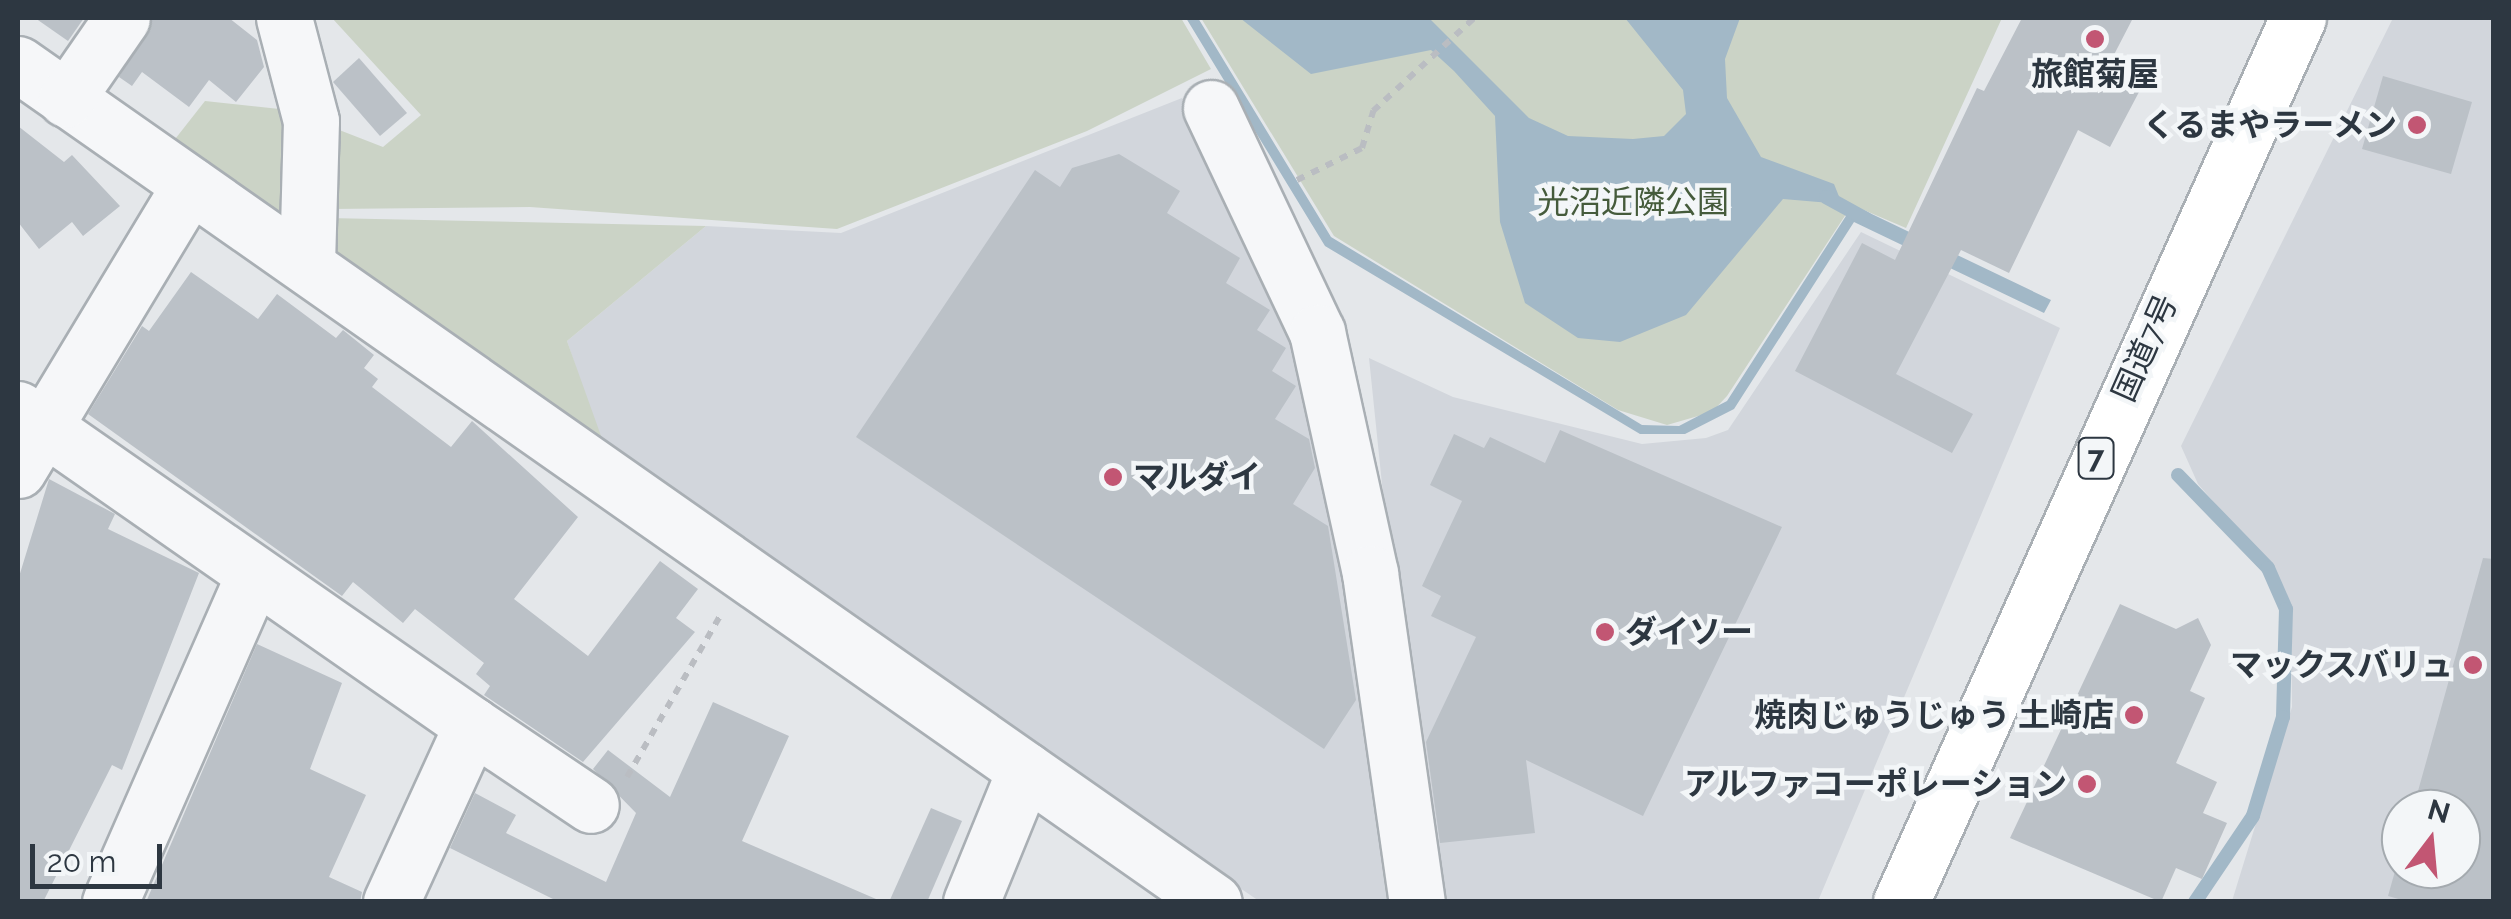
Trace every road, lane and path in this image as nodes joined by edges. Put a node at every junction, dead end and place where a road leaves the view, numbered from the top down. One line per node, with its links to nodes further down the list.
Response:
1 (122, 18): 6 (street)
2 (284, 18): 10 (street)
3 (1474, 18): 8 (path)
4 (2298, 18): 22 (highway, 国道7号 / 7)
5 (18, 64): 6 (street)
6 (66, 99): 9 (street)
7 (1211, 108): 21 (street)
8 (1304, 177)
9 (190, 186): 10 (street); 11 (street)
10 (307, 265): 13 (street)
11 (24, 435): 12 (street)
12 (254, 574): 14 (street); 17 (street)
13 (748, 575): 15 (street); 16 (path)
14 (472, 725): 16 (street); 18 (street)
15 (1025, 770): 19 (street); 20 (street)
16 (591, 805)
17 (110, 902)
18 (391, 902)
19 (972, 902)
20 (1214, 902)
21 (1417, 902)
22 (1902, 902)

